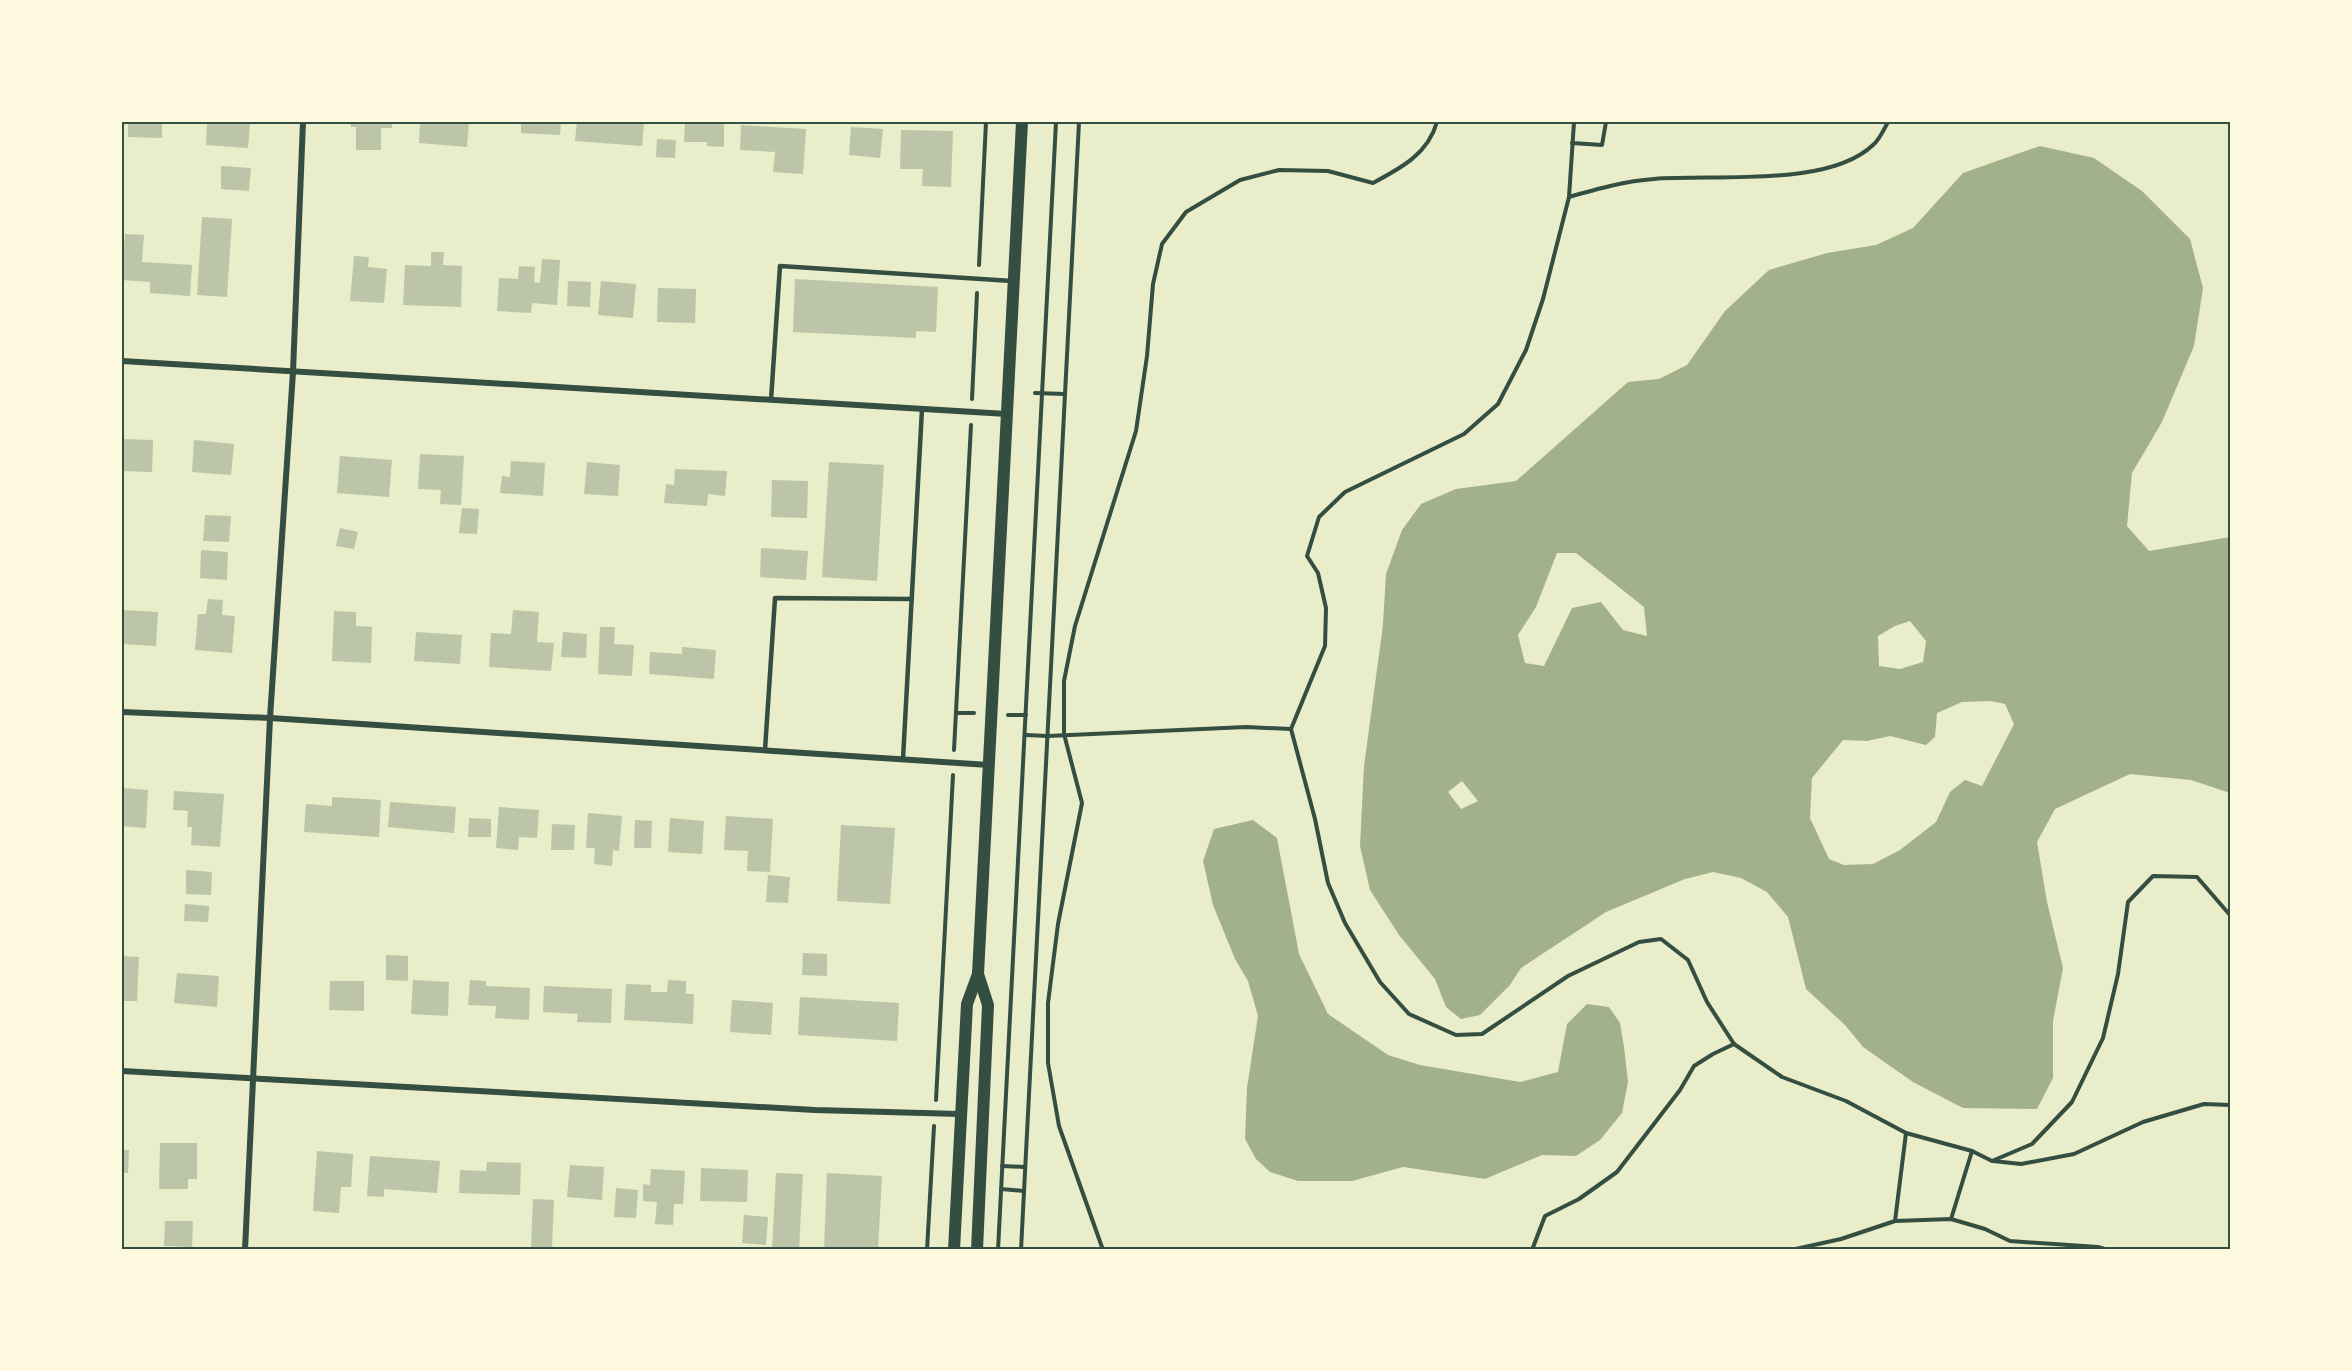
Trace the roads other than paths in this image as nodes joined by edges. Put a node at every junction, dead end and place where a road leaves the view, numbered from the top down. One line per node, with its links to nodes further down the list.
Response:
1 (303, 122): 5 (street)
2 (1022, 122): 3 (main road)
3 (1014, 281): 6 (lane); 8 (main road)
4 (122, 361): 5 (street)
5 (293, 372): 6 (street); 11 (street)
6 (771, 400): 7 (street)
7 (922, 409): 8 (street); 9 (lane)
8 (1008, 414): 14 (main road)
9 (912, 599): 12 (lane); 13 (lane)
10 (122, 712): 11 (street)
11 (270, 718): 12 (street); 17 (street)
12 (765, 750): 13 (street)
13 (903, 759): 14 (street)
14 (989, 765): 15 (main road)
15 (978, 974): 18 (main road); 21 (main road)
16 (122, 1071): 17 (street)
17 (255, 1078): 18 (street); 19 (street)
18 (959, 1114): 20 (main road)
19 (245, 1250)
20 (954, 1250)
21 (977, 1250)

